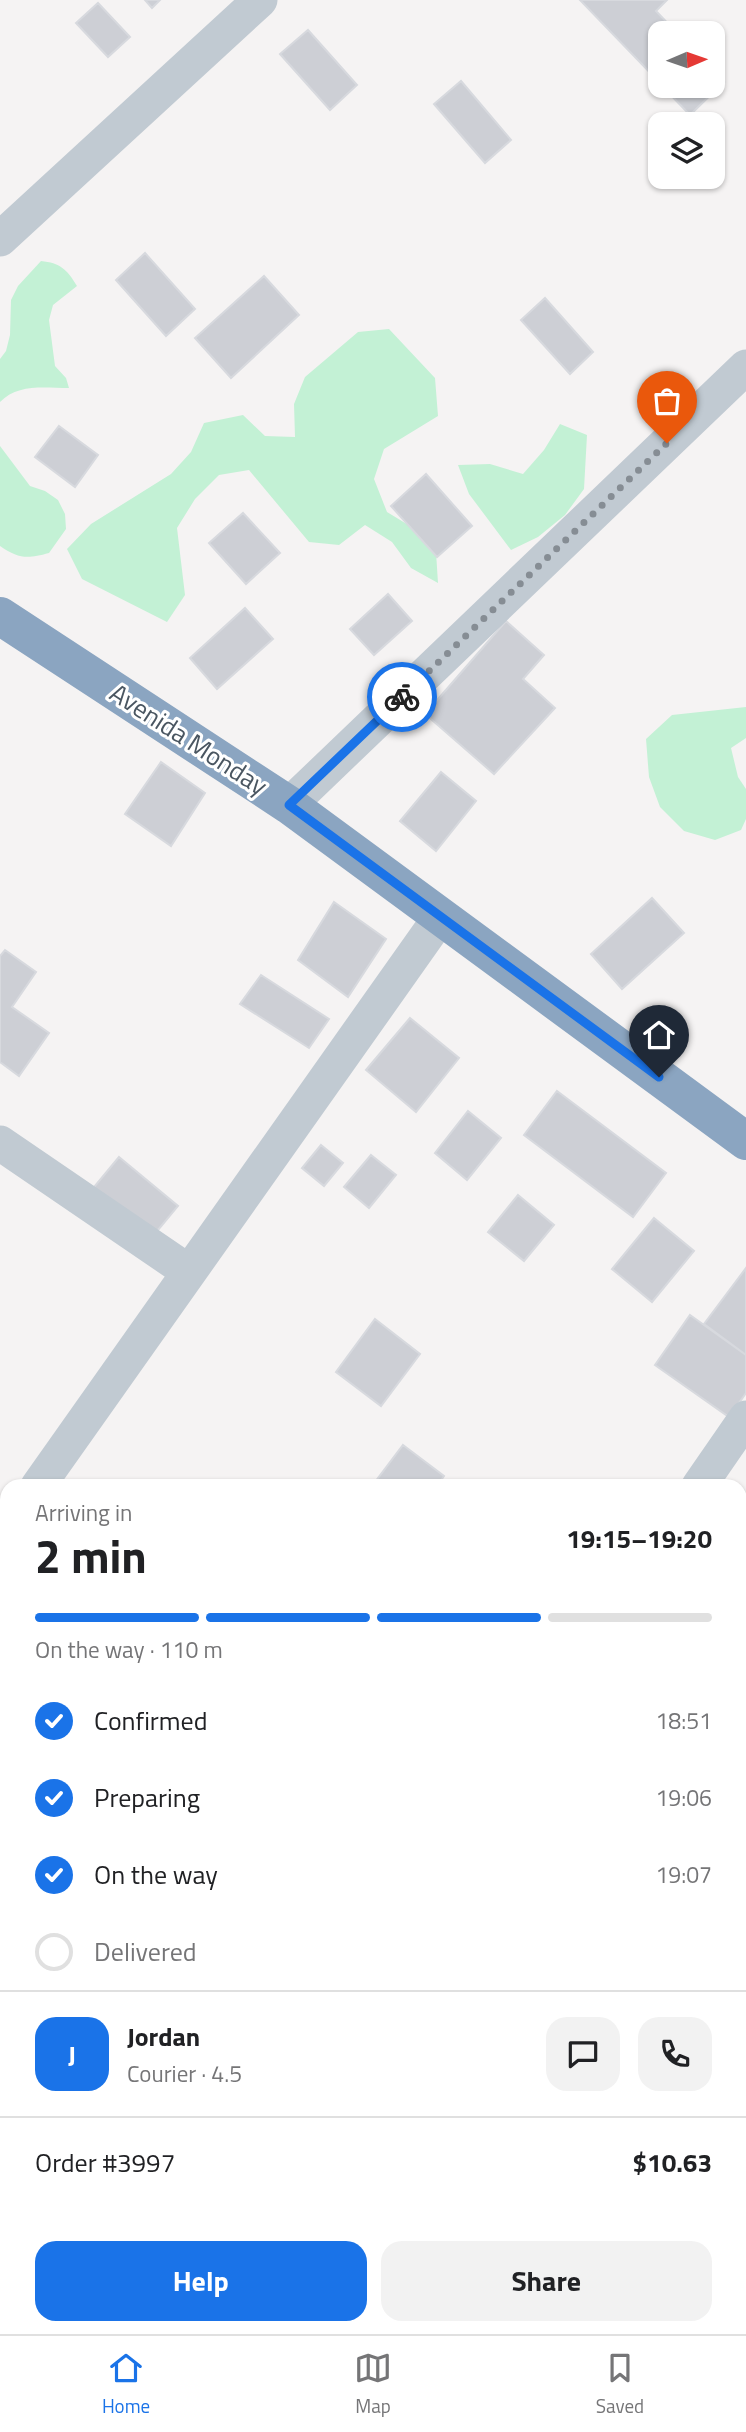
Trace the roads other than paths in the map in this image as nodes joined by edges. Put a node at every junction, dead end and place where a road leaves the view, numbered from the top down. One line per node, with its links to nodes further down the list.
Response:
1 (260, 0): 2 (street)
2 (6, 222)
3 (746, 367): 5 (street)
4 (2, 621): 5 (highway, Avenida Monday)
5 (289, 805): 6 (highway, Avenida Monday)
6 (441, 916): 7 (highway, Avenida Monday); 9 (street)
7 (746, 1142)
8 (0, 1143): 9 (street)
9 (189, 1272): 11 (street)
10 (746, 1418): 12 (street)
11 (43, 1479)
12 (704, 1479)

